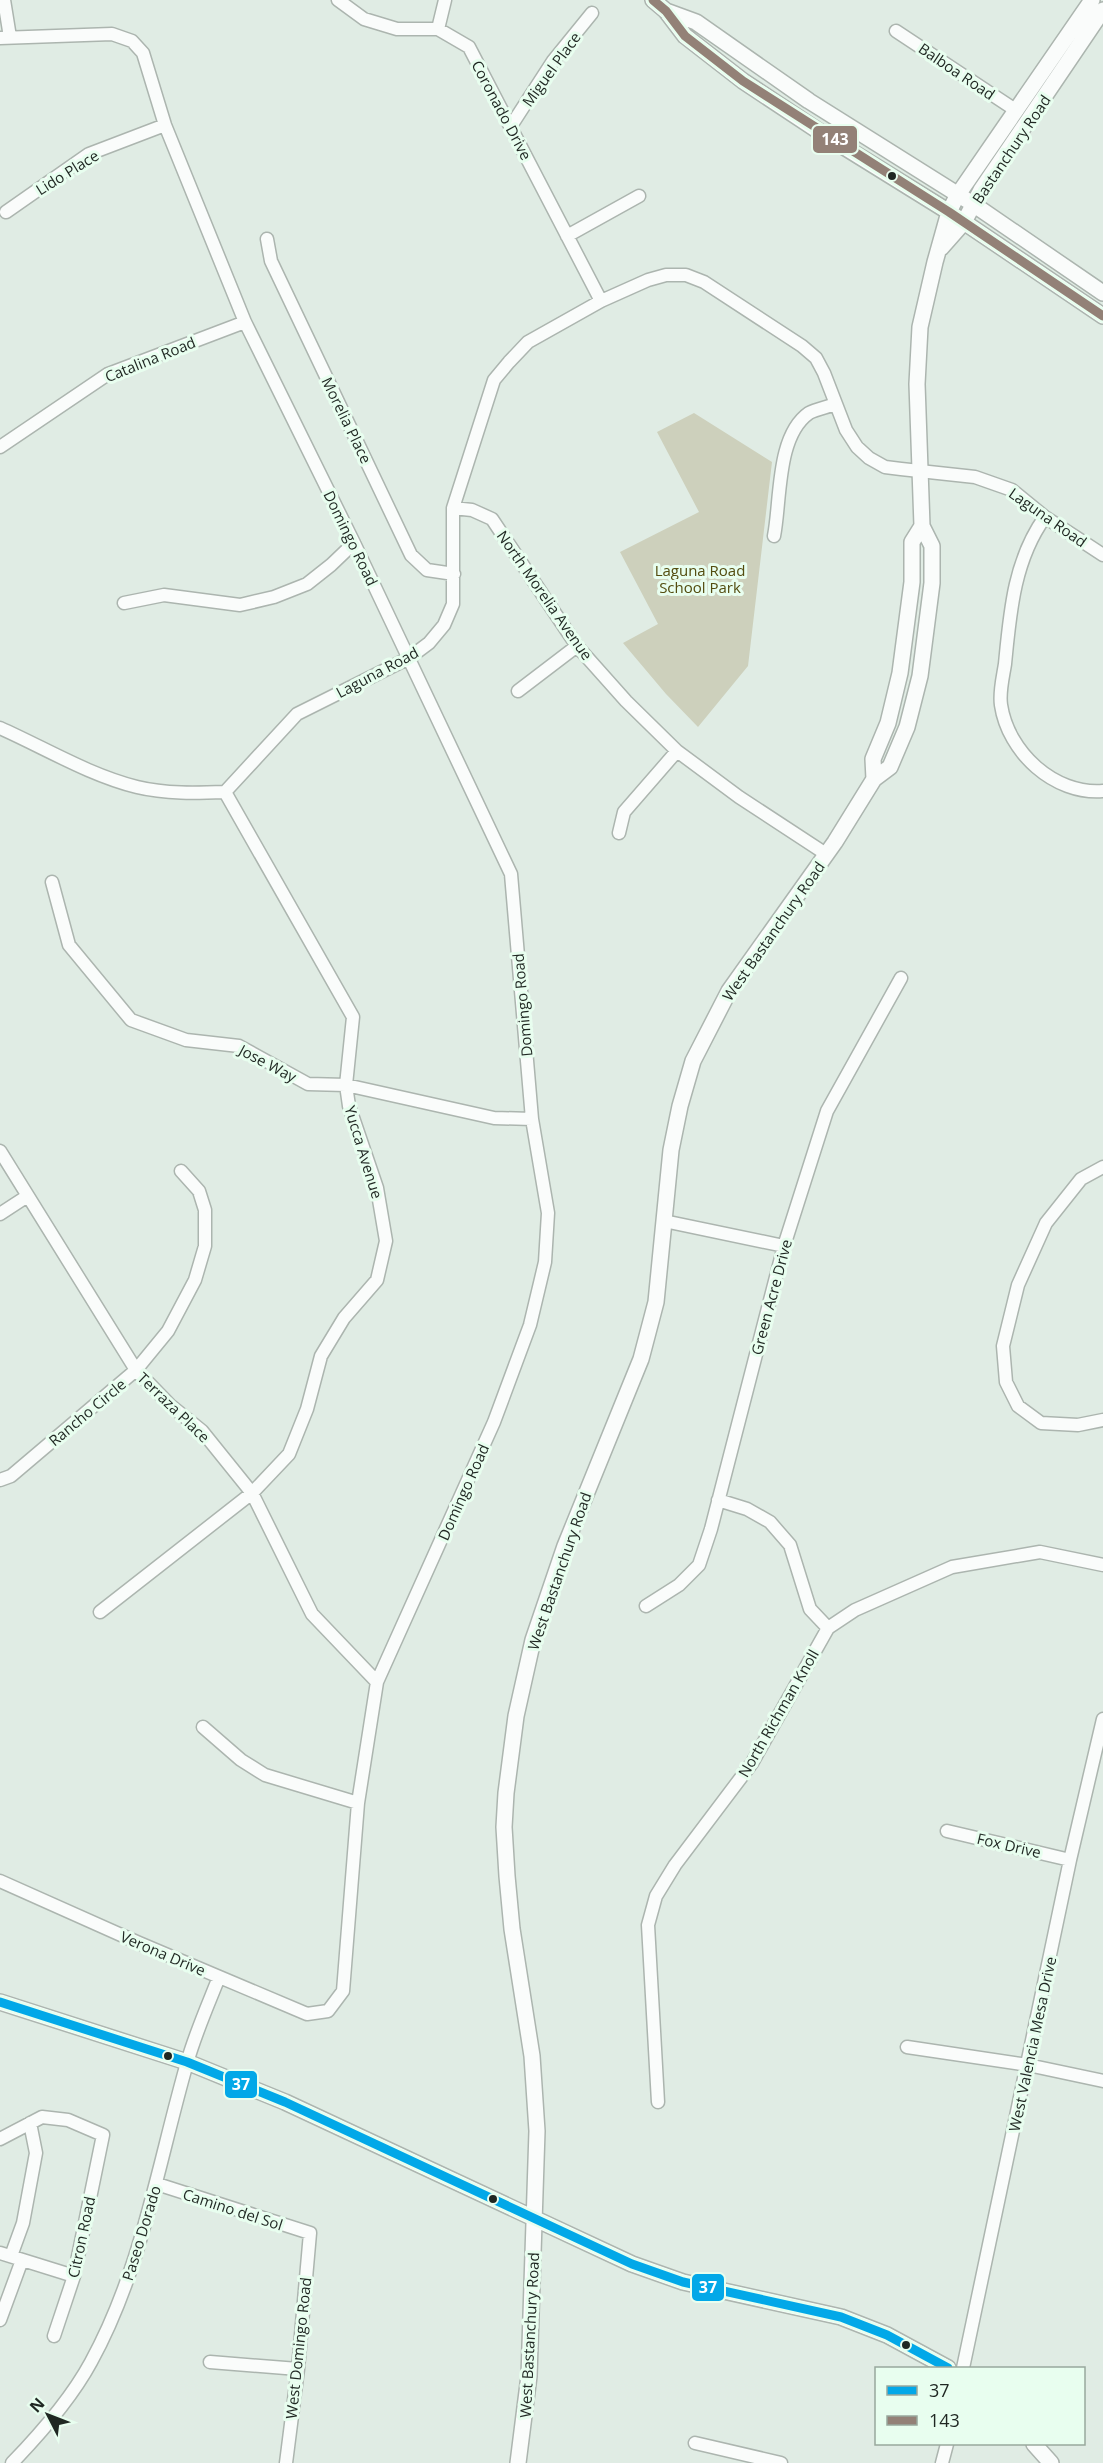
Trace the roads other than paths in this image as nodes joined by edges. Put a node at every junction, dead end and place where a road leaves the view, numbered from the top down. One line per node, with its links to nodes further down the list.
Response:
1 (4, 0): 11 (street)
2 (338, 0): 9 (street, Coronado Drive)
3 (445, 0): 9 (street)
4 (653, 0): 7 (main road)
5 (1092, 0): 12 (main road, Bastanchury Road)
6 (1103, 10): 17 (main road, Bastanchury Road)
7 (666, 11): 16 (main road); 19 (main road)
8 (592, 13): 14 (street, Miguel Place)
9 (438, 29): 14 (street, Coronado Drive)
10 (896, 31): 12 (street, Balboa Road)
11 (5, 37): 13 (street, Domingo Road)
12 (1017, 111): 16 (main road, Bastanchury Road)
13 (165, 125): 18 (street, Lido Place); 27 (street, Domingo Road)
14 (511, 126): 21 (street, Coronado Drive)
15 (639, 196): 21 (street)
16 (957, 196): 17 (main road); 19 (main road, Bastanchury Road)
17 (973, 204): 20 (main road, Bastanchury Road); 24 (main road)
18 (6, 212)
19 (949, 212): 20 (main road); 23 (main road, Bastanchury Road)
20 (964, 222): 23 (main road, Bastanchury Road); 26 (main road)
21 (567, 236): 25 (street, Coronado Drive)
22 (267, 239): 36 (street, Morelia Place)
23 (939, 250): 30 (main road, West Bastanchury Road)
24 (1103, 293)
25 (601, 301): 28 (street, Laguna Road); 31 (street, Laguna Road)
26 (1103, 316)
27 (245, 322): 29 (street, Catalina Road); 34 (street, Domingo Road)
28 (836, 404): 30 (street, Laguna Road); 33 (street)
29 (0, 447)
30 (921, 473): 32 (street, Laguna Road); 46 (main road, West Bastanchury Road)
31 (453, 508): 36 (street, Laguna Road); 38 (street, North Morelia Avenue)
32 (1045, 517): 35 (street, Laguna Road); 43 (street)
33 (774, 536)
34 (354, 543): 37 (street); 39 (street, Domingo Road)
35 (1103, 555)
36 (454, 574): 39 (street, Laguna Road)
37 (123, 603)
38 (577, 646): 40 (street); 42 (street, North Morelia Avenue)
39 (409, 658): 44 (street, Laguna Road); 50 (street, Domingo Road)
40 (518, 691)
41 (0, 728): 44 (street)
42 (677, 751): 45 (street); 46 (street, North Morelia Avenue)
43 (1103, 791)
44 (225, 792): 49 (street, Yucca Avenue)
45 (619, 833)
46 (826, 854): 56 (main road, West Bastanchury Road)
47 (52, 882): 49 (street, Jose Way)
48 (901, 978): 57 (street, Green Acre Drive)
49 (346, 1085): 50 (street, Jose Way); 61 (street, Yucca Avenue)
50 (532, 1119): 67 (street, Domingo Road)
51 (0, 1152): 54 (street, Terraza Place)
52 (1103, 1167): 59 (street)
53 (181, 1171): 58 (street, Rancho Circle)
54 (26, 1197): 55 (street); 58 (street, Terraza Place)
55 (0, 1214)
56 (664, 1221): 57 (street); 85 (main road, West Bastanchury Road)
57 (784, 1246): 62 (street, Green Acre Drive)
58 (136, 1370): 60 (street, Rancho Circle); 61 (street, Terraza Place)
59 (1103, 1420)
60 (0, 1480)
61 (252, 1493): 65 (street, Yucca Avenue); 67 (street, Terraza Place)
62 (718, 1500): 64 (street, Green Acre Drive); 66 (street)
63 (1103, 1565): 66 (street, North Richman Knoll)
64 (646, 1606)
65 (100, 1612)
66 (828, 1628): 81 (street, North Richman Knoll)
67 (377, 1682): 70 (street, Domingo Road)
68 (1103, 1719): 72 (street, West Valencia Mesa Drive)
69 (203, 1727): 70 (street)
70 (358, 1803): 76 (street, Domingo Road)
71 (947, 1831): 72 (street, Fox Drive)
72 (1070, 1860): 79 (street, West Valencia Mesa Drive)
73 (0, 1881): 74 (street, Verona Drive)
74 (219, 1977): 76 (street, Verona Drive); 78 (street, Paseo Dorado)
75 (0, 2002): 78 (main road)
76 (328, 2011)
77 (907, 2047): 79 (street)
78 (187, 2062): 84 (street, Paseo Dorado); 85 (main road)
79 (1028, 2065): 80 (street); 93 (street, West Valencia Mesa Drive)
80 (1103, 2081)
81 (658, 2102)
82 (30, 2123): 83 (street); 87 (street); 88 (street, Citron Road)
83 (0, 2139)
84 (157, 2184): 86 (street, Camino del Sol); 98 (street, Paseo Dorado)
85 (536, 2217): 92 (main road); 100 (main road, West Bastanchury Road)
86 (310, 2234): 94 (street, West Domingo Road)
87 (11, 2256): 88 (street); 89 (street)
88 (74, 2276): 90 (street, Citron Road)
89 (0, 2320)
90 (54, 2336)
91 (210, 2362): 94 (street)
92 (946, 2367)
93 (963, 2367)
94 (298, 2369): 99 (street, West Domingo Road)
95 (695, 2443): 101 (street)
96 (946, 2445): 102 (street)
97 (1035, 2445): 103 (main road)
98 (12, 2463)
99 (286, 2463)
100 (518, 2463)
101 (781, 2463)
102 (942, 2463)
103 (1051, 2463)

